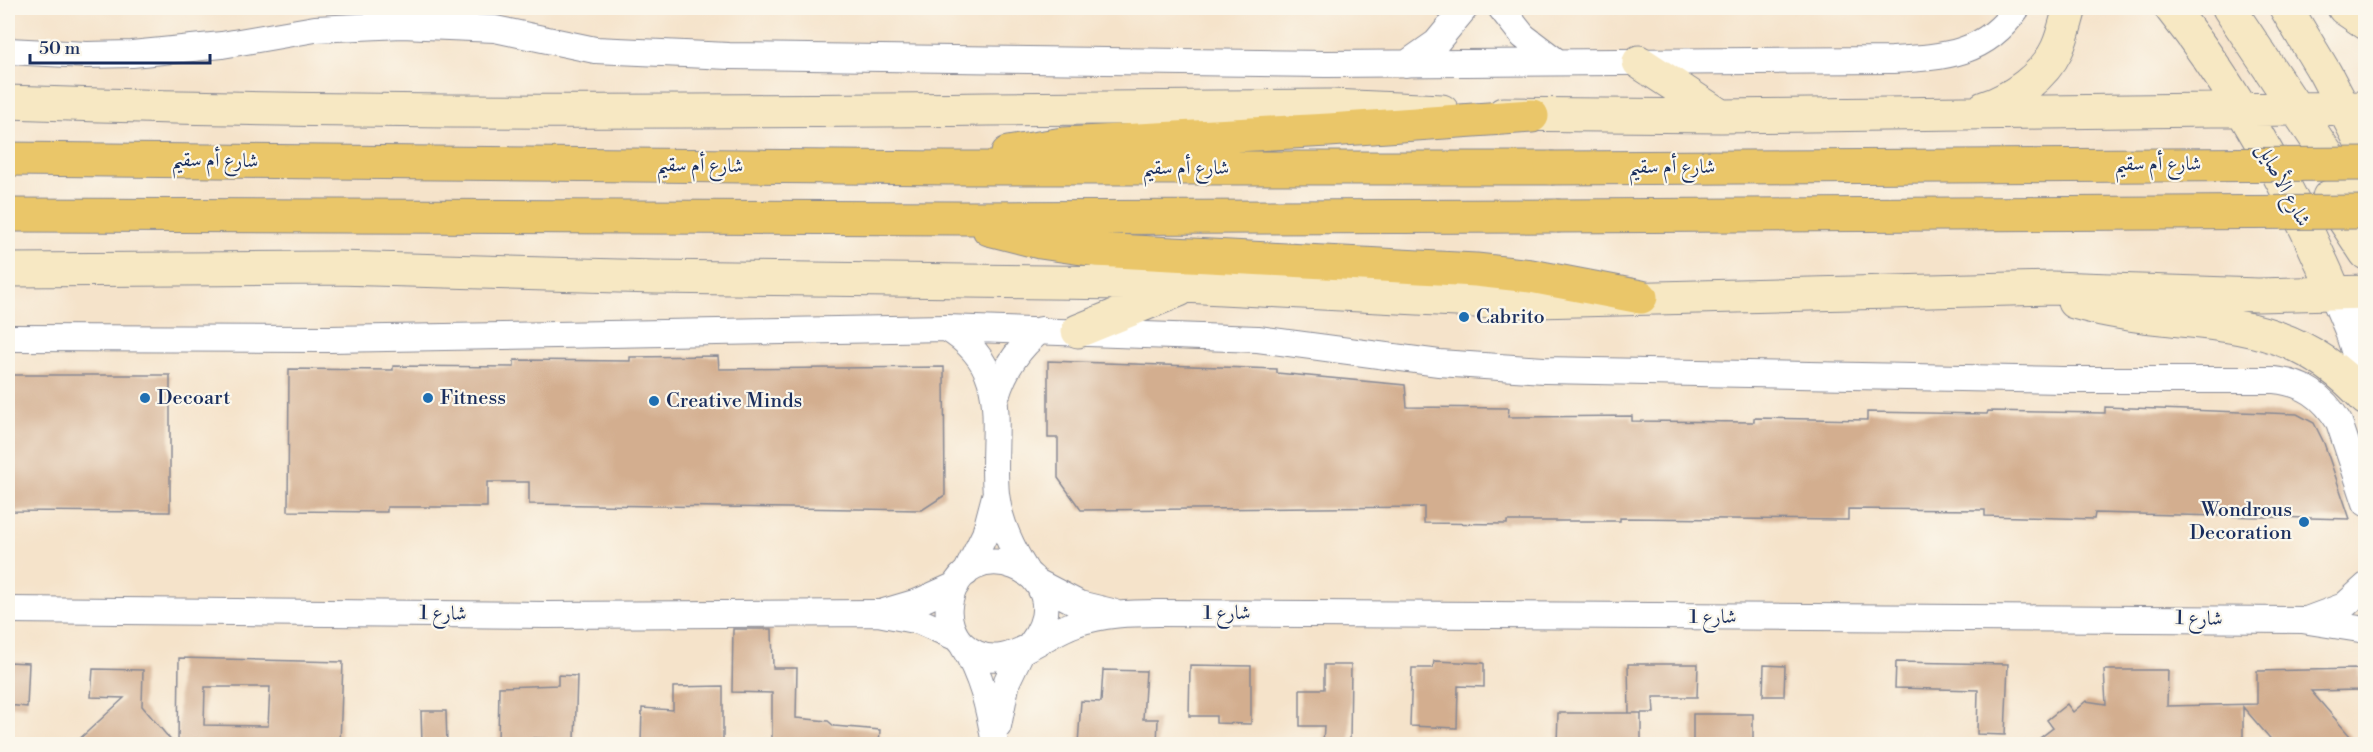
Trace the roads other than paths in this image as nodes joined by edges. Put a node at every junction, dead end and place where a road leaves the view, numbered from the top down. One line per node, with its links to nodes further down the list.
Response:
1 (1465, 8): 13 (street)
2 (1501, 8): 11 (street)
3 (2017, 8): 12 (street)
4 (2070, 8): 18 (main road)
5 (2171, 8): 17 (main road, شارع الأصايل)
6 (2229, 8): 15 (main road)
7 (2286, 8): 16 (main road)
8 (2344, 8): 9 (main road)
9 (2366, 23)
10 (8, 51): 13 (street)
11 (1556, 61): 12 (street); 13 (street)
12 (1640, 62): 20 (main road)
13 (1406, 64)
14 (8, 102): 19 (main road)
15 (2297, 108): 16 (main road); 17 (main road); 25 (main road)
16 (2355, 108): 21 (main road)
17 (2242, 109): 18 (main road); 28 (main road); 32 (main road, شارع الأصايل)
18 (1971, 111): 20 (main road)
19 (1532, 116): 20 (main road); 24 (main road)
20 (1721, 116)
21 (2366, 151)
22 (8, 159): 24 (main road, شارع أم سقيم)
23 (2366, 164): 24 (main road, شارع أم سقيم, bridge)
24 (949, 168)
25 (2366, 213): 27 (main road, bridge)
26 (8, 215): 27 (main road)
27 (959, 218): 33 (main road)
28 (2366, 253)
29 (8, 270): 30 (main road)
30 (1187, 286): 33 (main road); 36 (main road)
31 (2052, 288): 32 (main road); 33 (main road); 40 (main road)
32 (2350, 293): 38 (street, شارع الأصايل)
33 (1641, 297)
34 (946, 328): 35 (street); 37 (street); 39 (street)
35 (1041, 330): 36 (street); 39 (street)
36 (1078, 331): 42 (street)
37 (8, 338)
38 (2366, 378)
39 (996, 397): 41 (street)
40 (2366, 399)
41 (996, 493): 43 (street); 44 (street)
42 (2366, 503)
43 (1031, 576): 44 (street); 48 (street, شارع 1); 52 (street)
44 (961, 579): 47 (street, شارع 1); 51 (street)
45 (2366, 586): 49 (street, شارع 1)
46 (8, 610): 47 (street, شارع 1)
47 (878, 613): 51 (street, شارع 1)
48 (1125, 614): 49 (street, شارع 1); 52 (street, شارع 1)
49 (2302, 620): 50 (street, شارع 1)
50 (2366, 630)
51 (959, 641): 52 (street); 53 (street)
52 (1026, 648): 53 (street)
53 (995, 744)

